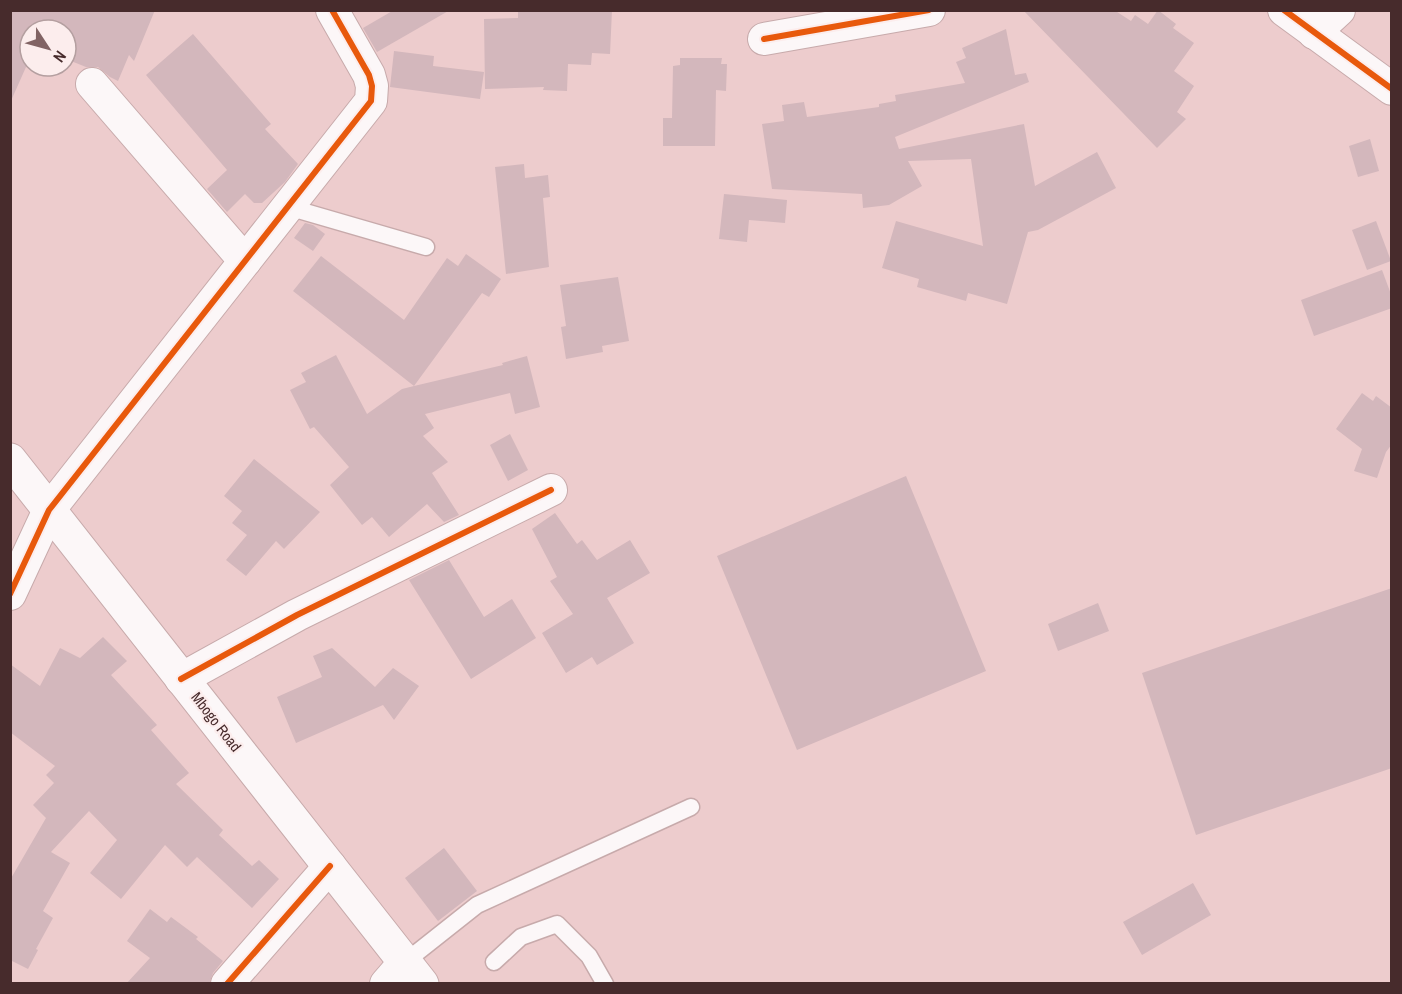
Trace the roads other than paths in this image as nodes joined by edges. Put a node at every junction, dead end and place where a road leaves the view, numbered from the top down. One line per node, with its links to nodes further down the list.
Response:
1 (332, 10): 9 (street)
2 (929, 10): 6 (street)
3 (1284, 10): 5 (street)
4 (1339, 10): 5 (street)
5 (1314, 33): 8 (street)
6 (764, 39)
7 (92, 84): 11 (street)
8 (1392, 89)
9 (288, 207): 10 (lane); 11 (street)
10 (426, 247)
11 (244, 261): 14 (street)
12 (10, 460): 14 (main road, Mbogo Road)
13 (551, 490): 16 (street)
14 (49, 510): 15 (street); 16 (main road, Mbogo Road)
15 (10, 594)
16 (182, 679): 18 (main road, Mbogo Road)
17 (691, 807): 20 (lane)
18 (330, 866): 20 (main road, Mbogo Road); 21 (street)
19 (494, 962): 22 (lane)
20 (404, 976)
21 (227, 984)
22 (605, 984)

